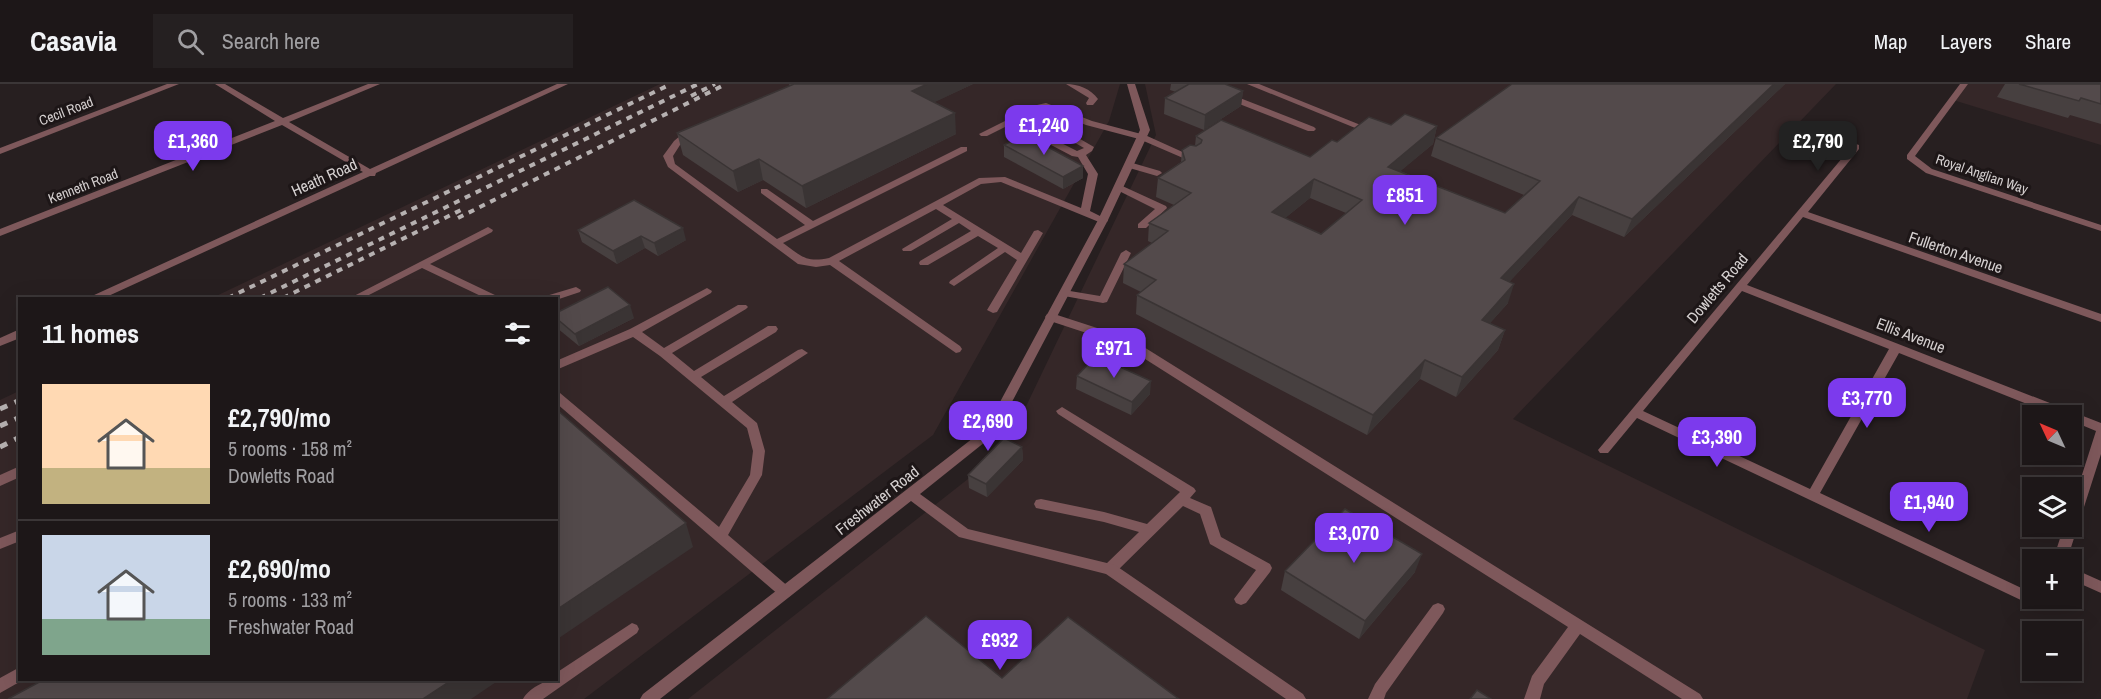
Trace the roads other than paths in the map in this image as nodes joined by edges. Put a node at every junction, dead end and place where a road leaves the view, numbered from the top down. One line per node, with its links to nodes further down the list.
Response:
1 (175, 84): 22 (street, Cecil Road)
2 (219, 84): 14 (street)
3 (376, 84): 14 (street, Kenneth Road)
4 (564, 84): 27 (street, Heath Road)
5 (1070, 84): 9 (street)
6 (1131, 84): 18 (street)
7 (1251, 84): 19 (street)
8 (1964, 84): 37 (street, Royal Anglian Way)
9 (1083, 87): 11 (street)
10 (1217, 93): 16 (street)
11 (1090, 103)
12 (1028, 113): 13 (street); 18 (street); 23 (street)
13 (1012, 121): 17 (street); 23 (street)
14 (283, 122): 27 (street); 40 (street, Kenneth Road)
15 (698, 128): 42 (street)
16 (1311, 129)
17 (984, 135)
18 (1142, 136): 24 (street); 25 (street, Freshwater Road)
19 (1382, 136)
20 (1856, 147): 32 (street, Dowletts Road)
21 (964, 149): 35 (street)
22 (0, 151)
23 (1081, 154): 31 (street)
24 (1193, 159)
25 (1128, 165): 26 (street); 28 (street, Freshwater Road)
26 (1157, 172)
27 (372, 174): 55 (street, Heath Road)
28 (1118, 187): 34 (street, Freshwater Road); 36 (street)
29 (764, 191): 35 (street)
30 (935, 204): 31 (street); 33 (street); 47 (street)
31 (1085, 213): 34 (street)
32 (1802, 213): 51 (street, Dowletts Road); 62 (street, Fullerton Avenue)
33 (959, 219): 39 (street); 44 (street)
34 (1103, 220): 54 (street, Freshwater Road)
35 (812, 225): 42 (street)
36 (1142, 226)
37 (2101, 228)
38 (488, 230): 49 (street)
39 (979, 231): 43 (street); 48 (street)
40 (0, 233)
41 (1038, 233): 46 (street)
42 (776, 243): 47 (street)
43 (1005, 248): 46 (street); 50 (street)
44 (907, 249)
45 (1126, 253): 54 (street)
46 (1023, 259): 60 (street)
47 (832, 261): 68 (street)
48 (924, 263)
49 (422, 264): 56 (street); 57 (street)
50 (954, 283)
51 (1740, 286): 67 (street, Ellis Avenue); 77 (street, Dowletts Road)
52 (576, 290): 58 (street)
53 (707, 291): 64 (street)
54 (1064, 293): 61 (street, Freshwater Road)
55 (98, 297)
56 (357, 297)
57 (491, 297)
58 (553, 297)
59 (742, 307): 69 (street)
60 (993, 310)
61 (1051, 317): 85 (street, Freshwater Road); 100 (street)
62 (2101, 318)
63 (772, 329): 72 (street)
64 (634, 332): 69 (street); 71 (street)
65 (18, 334): 66 (street)
66 (0, 342)
67 (1896, 347): 75 (street, Ellis Avenue); 86 (street)
68 (956, 349)
69 (663, 353): 72 (street)
70 (802, 353): 74 (street)
71 (558, 365)
72 (693, 377): 74 (street)
73 (558, 398): 91 (street)
74 (724, 402): 91 (street)
75 (2043, 405)
76 (1062, 411): 87 (street)
77 (1635, 412): 81 (street, Dowletts Road); 86 (street)
78 (2082, 420): 79 (street, Ellis Avenue)
79 (2101, 428)
80 (2101, 434): 84 (street)
81 (1604, 450)
82 (18, 472): 83 (street)
83 (0, 481)
84 (2082, 492)
85 (911, 494): 93 (street); 96 (street, Freshwater Road)
86 (1812, 496): 97 (street)
87 (1181, 499): 89 (street); 98 (street)
88 (1041, 504): 89 (street)
89 (1149, 530): 93 (street)
90 (18, 536): 92 (street)
91 (720, 537): 96 (street)
92 (0, 544)
93 (1110, 569): 108 (street)
94 (2082, 578): 95 (street)
95 (2101, 587)
96 (785, 592): 106 (street, Freshwater Road)
97 (2022, 594)
98 (1241, 599)
99 (1438, 609): 109 (street)
100 (1578, 625): 110 (street); 111 (street)
101 (632, 629): 103 (street)
102 (18, 674): 105 (street)
103 (558, 680)
104 (557, 681): 107 (street)
105 (0, 686)
106 (659, 696)
107 (531, 699)
108 (1298, 699)
109 (1376, 699)
110 (1532, 699)
111 (1695, 699)

